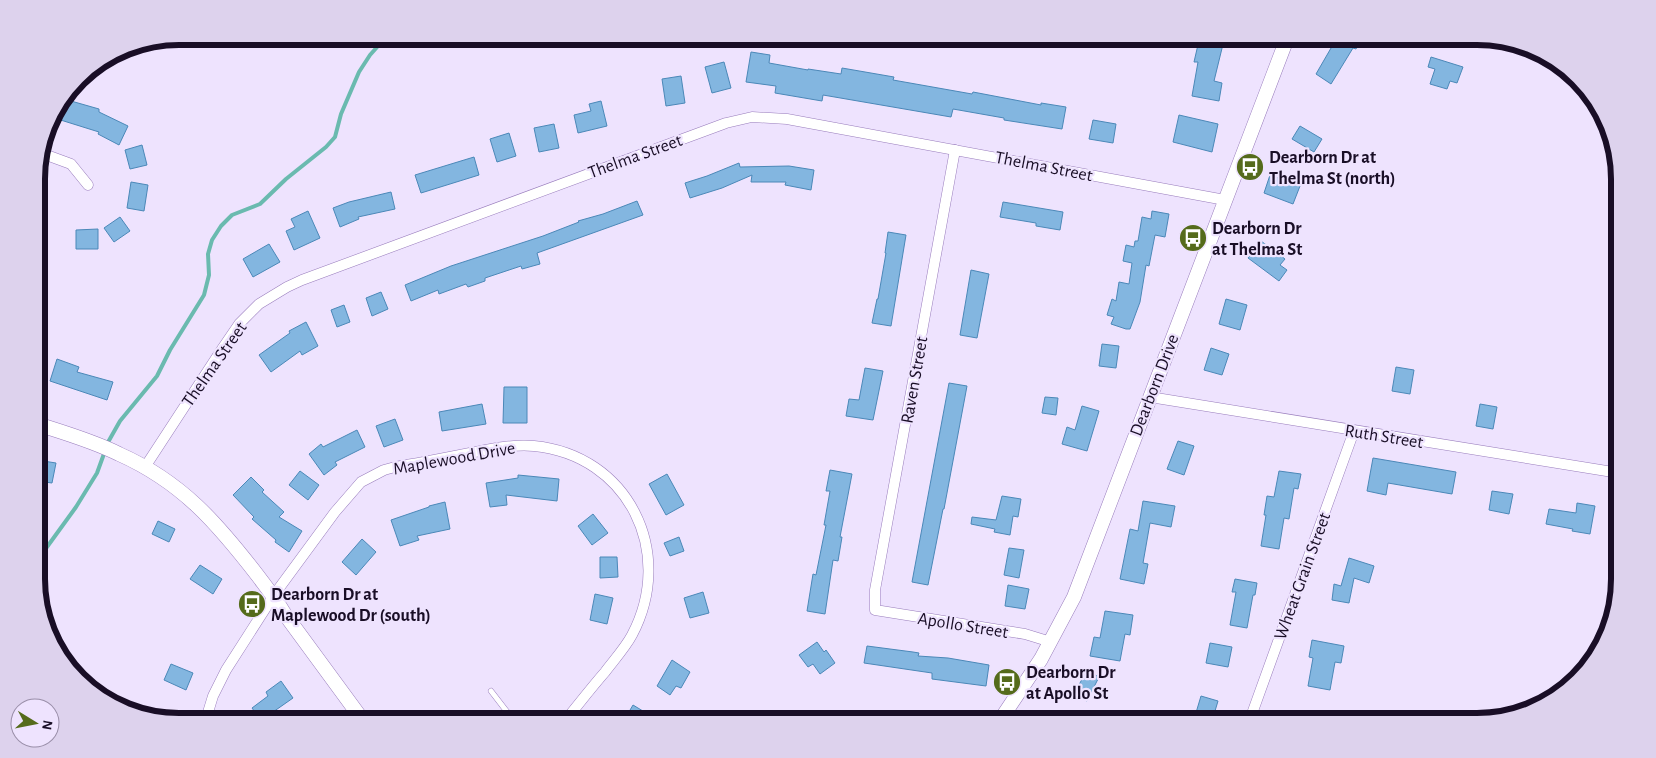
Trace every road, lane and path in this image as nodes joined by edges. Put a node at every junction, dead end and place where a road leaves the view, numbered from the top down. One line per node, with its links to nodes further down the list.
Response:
1 (1285, 45): 5 (street, Dearborn Drive)
2 (955, 150): 5 (street, Thelma Street); 9 (street, Thelma Street); 12 (street, Raven Street)
3 (47, 156): 4 (street)
4 (88, 185)
5 (1225, 200): 6 (street, Dearborn Drive)
6 (1150, 397): 8 (street, Ruth Street); 13 (street, Dearborn Drive)
7 (45, 427): 9 (street)
8 (1354, 431): 10 (street, Ruth Street); 20 (street, Wheat Grain Street)
9 (144, 467): 11 (street)
10 (1611, 472)
11 (274, 595): 15 (street, Maplewood Drive); 16 (street); 18 (street, Maplewood Drive)
12 (875, 610): 13 (street, Apollo Street)
13 (1051, 642): 19 (street, Dearborn Drive)
14 (491, 691): 17 (lane)
15 (208, 713)
16 (357, 713)
17 (508, 713)
18 (571, 713)
19 (1005, 713)
20 (1252, 713)

